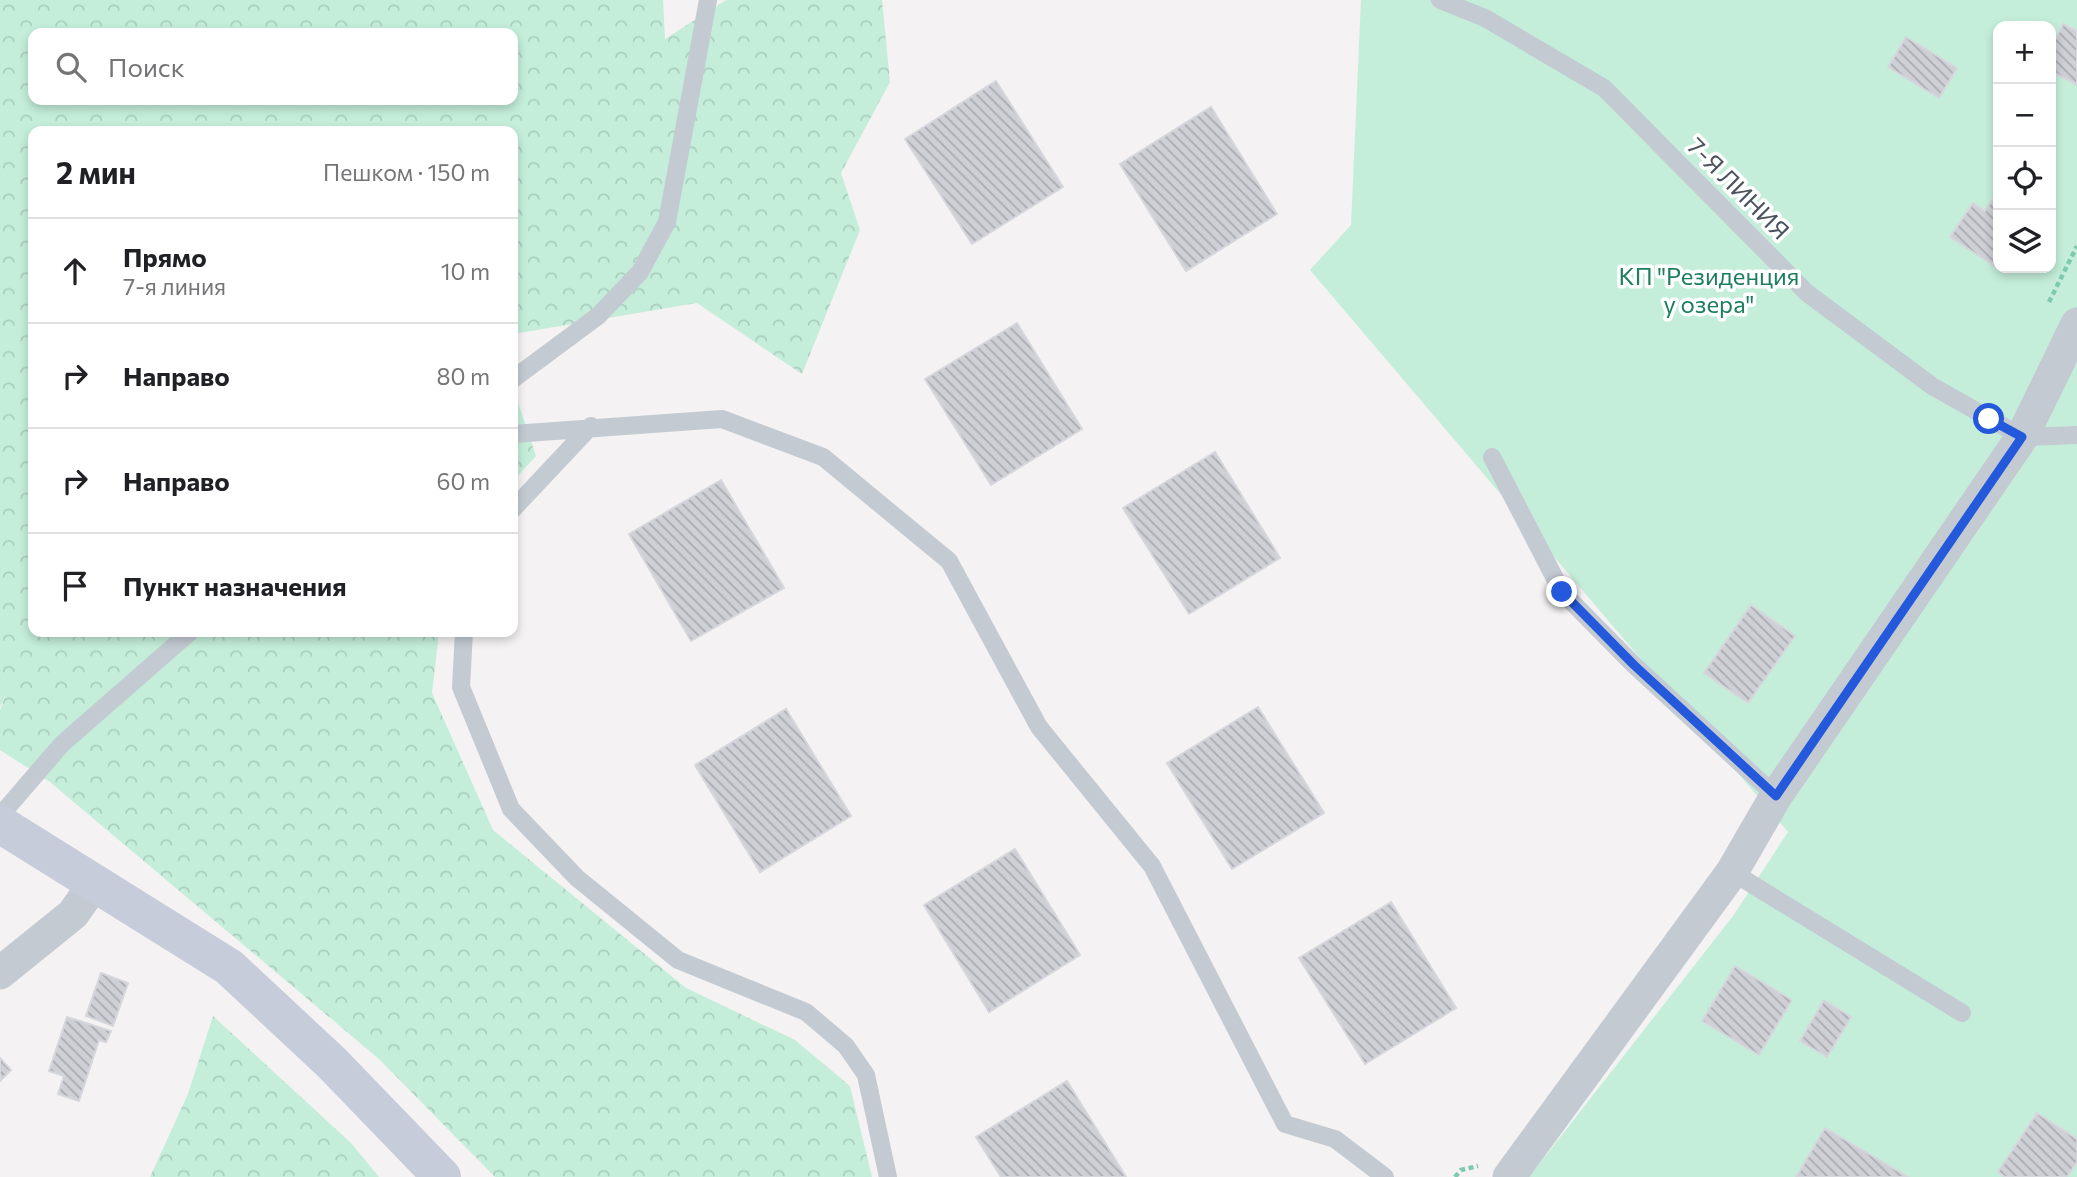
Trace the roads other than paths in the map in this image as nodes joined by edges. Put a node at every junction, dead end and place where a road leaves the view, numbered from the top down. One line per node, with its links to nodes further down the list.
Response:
1 (708, 0): 4 (lane)
2 (1440, 0): 8 (lane, 7-Я ЛИНИЯ)
3 (2077, 324): 8 (street)
4 (518, 375)
5 (591, 426): 6 (lane); 10 (lane); 22 (lane)
6 (518, 433)
7 (2077, 435): 8 (lane)
8 (2022, 437): 13 (street)
9 (1492, 457): 13 (lane)
10 (518, 504)
11 (184, 637): 14 (lane)
12 (464, 637): 21 (lane)
13 (1776, 796): 16 (street)
14 (0, 816)
15 (0, 824): 17 (street)
16 (1732, 872): 19 (lane); 23 (street)
17 (94, 884): 18 (street); 20 (street)
18 (0, 973)
19 (1962, 1013)
20 (442, 1177)
21 (888, 1177)
22 (1385, 1177)
23 (1509, 1177)

